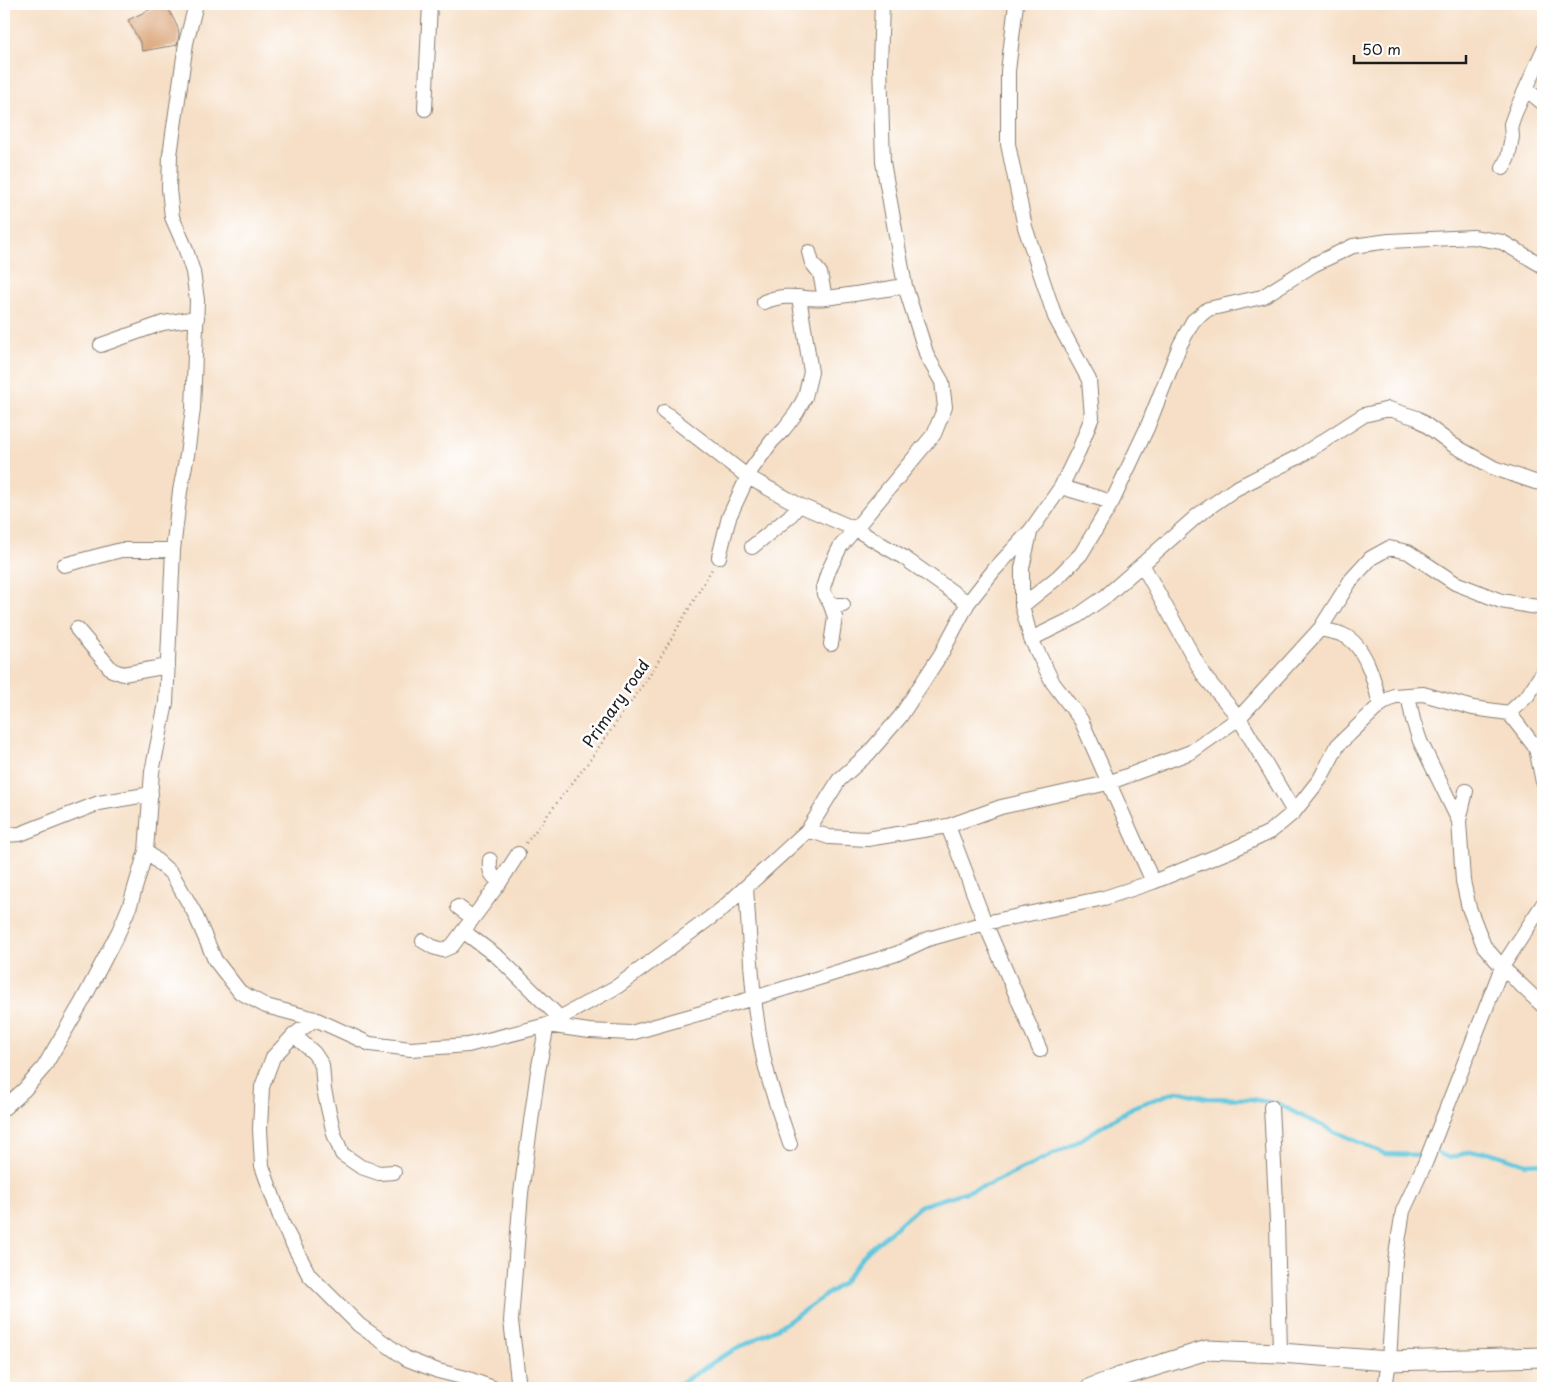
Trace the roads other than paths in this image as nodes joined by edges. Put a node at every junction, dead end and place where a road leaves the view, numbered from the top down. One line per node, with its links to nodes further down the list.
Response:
1 (196, 4): 16 (street)
2 (430, 4): 8 (street)
3 (882, 4): 12 (street)
4 (1016, 4): 21 (street)
5 (1543, 51): 6 (street)
6 (1526, 89): 7 (street); 9 (street)
7 (1543, 103)
8 (425, 109)
9 (1503, 168)
10 (810, 252): 14 (street)
11 (1543, 266): 22 (street)
12 (904, 286): 14 (street); 24 (street)
13 (799, 297): 14 (street); 15 (street); 19 (street)
14 (825, 298)
15 (764, 302)
16 (197, 318): 17 (street); 27 (street)
17 (101, 345)
18 (664, 412): 19 (street)
19 (748, 477): 23 (street); 28 (street)
20 (1543, 483): 29 (street)
21 (1061, 486): 22 (street); 25 (street)
22 (1112, 502): 32 (street)
23 (799, 505): 24 (street); 26 (street)
24 (855, 530): 31 (street); 37 (street)
25 (1031, 530): 31 (street); 32 (street)
26 (752, 547)
27 (172, 550): 30 (street); 38 (street)
28 (719, 557)
29 (1142, 564): 36 (street); 43 (street)
30 (64, 565)
31 (968, 603): 51 (street)
32 (1022, 606): 36 (street)
33 (1543, 608): 35 (street)
34 (77, 629): 38 (street)
35 (1320, 629): 41 (street); 43 (street)
36 (1031, 638): 45 (street)
37 (831, 644)
38 (168, 666): 47 (street)
39 (1543, 672): 42 (street)
40 (1408, 695): 41 (street); 42 (street); 49 (street)
41 (1380, 705): 48 (street)
42 (1509, 713): 44 (street)
43 (1239, 718): 45 (street); 48 (street)
44 (1543, 782)
45 (1108, 783): 50 (street); 57 (street)
46 (1466, 790): 49 (street)
47 (150, 794): 52 (street); 53 (street)
48 (1294, 812): 57 (street)
49 (1459, 821): 65 (street)
50 (948, 826): 51 (street); 62 (street)
51 (808, 830): 58 (street)
52 (4, 835)
53 (146, 851): 69 (street); 74 (street)
54 (518, 854): 56 (street)
55 (490, 860): 56 (street)
56 (500, 882): 61 (street)
57 (1153, 882): 62 (street)
58 (746, 888): 66 (street); 68 (street)
59 (1543, 904): 65 (street)
60 (458, 907): 61 (street)
61 (473, 918): 63 (street)
62 (985, 923): 66 (street); 72 (street)
63 (463, 932): 64 (street); 68 (street)
64 (423, 941)
65 (1502, 967): 67 (street); 79 (street)
66 (754, 998): 70 (street); 75 (street)
67 (1543, 1006)
68 (560, 1018): 70 (street)
69 (315, 1019): 70 (street); 71 (street)
70 (547, 1025): 81 (street)
71 (294, 1035): 76 (street); 80 (street)
72 (1040, 1050)
73 (1271, 1107): 77 (street)
74 (4, 1108)
75 (790, 1144)
76 (394, 1172)
77 (1280, 1353): 79 (street); 82 (street)
78 (1543, 1357): 79 (street)
79 (1389, 1361): 83 (street)
80 (493, 1388)
81 (519, 1388)
82 (1091, 1388)
83 (1384, 1388)

